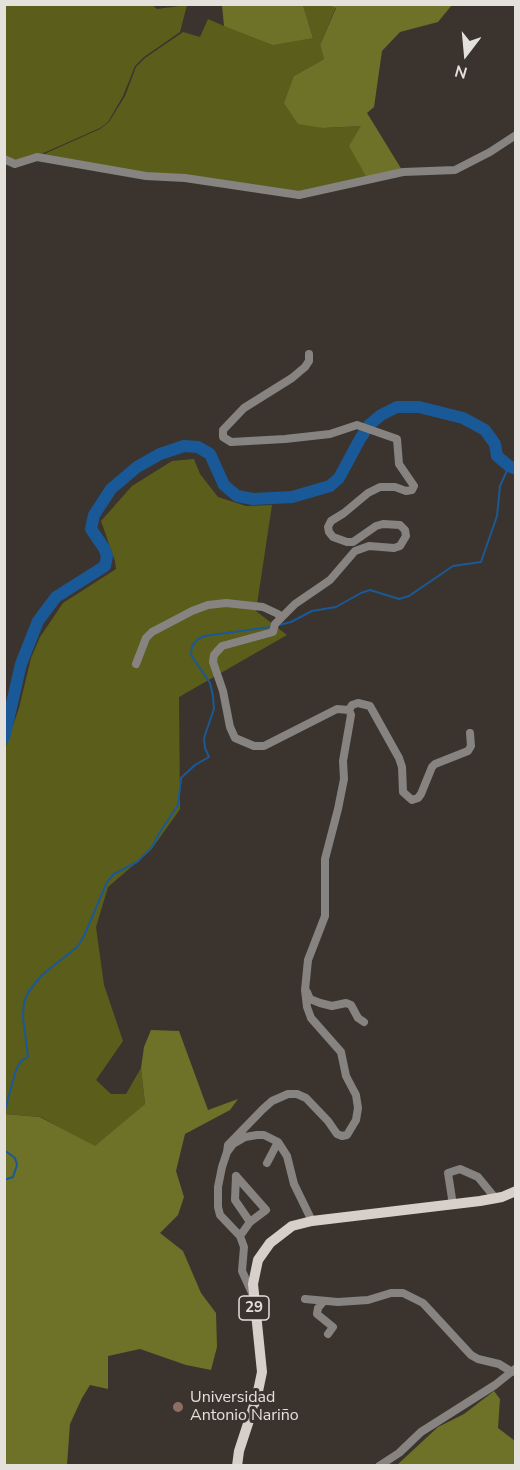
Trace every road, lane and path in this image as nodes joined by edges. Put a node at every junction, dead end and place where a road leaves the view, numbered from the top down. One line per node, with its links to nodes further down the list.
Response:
1 (516, 135): 2 (street)
2 (4, 159)
3 (309, 354): 4 (street)
4 (281, 618): 5 (street); 6 (street)
5 (135, 664)
6 (349, 710): 7 (street); 8 (street)
7 (470, 733)
8 (305, 990): 9 (street); 11 (street)
9 (364, 1022)
10 (278, 1142): 11 (street); 12 (street); 16 (street)
11 (227, 1152): 18 (street)
12 (267, 1163)
13 (516, 1191): 14 (main road, 29)
14 (496, 1199): 15 (main road, 29); 15 (street)
15 (453, 1205): 16 (main road, 29)
16 (312, 1221): 19 (main road, 29)
17 (250, 1222): 17 (street); 18 (street)
18 (240, 1236): 19 (street)
19 (252, 1293): 24 (main road, 29)
20 (305, 1299): 21 (street)
21 (323, 1302): 22 (street); 23 (street)
22 (328, 1334)
23 (514, 1370): 25 (street)
24 (237, 1466)
25 (379, 1466)

